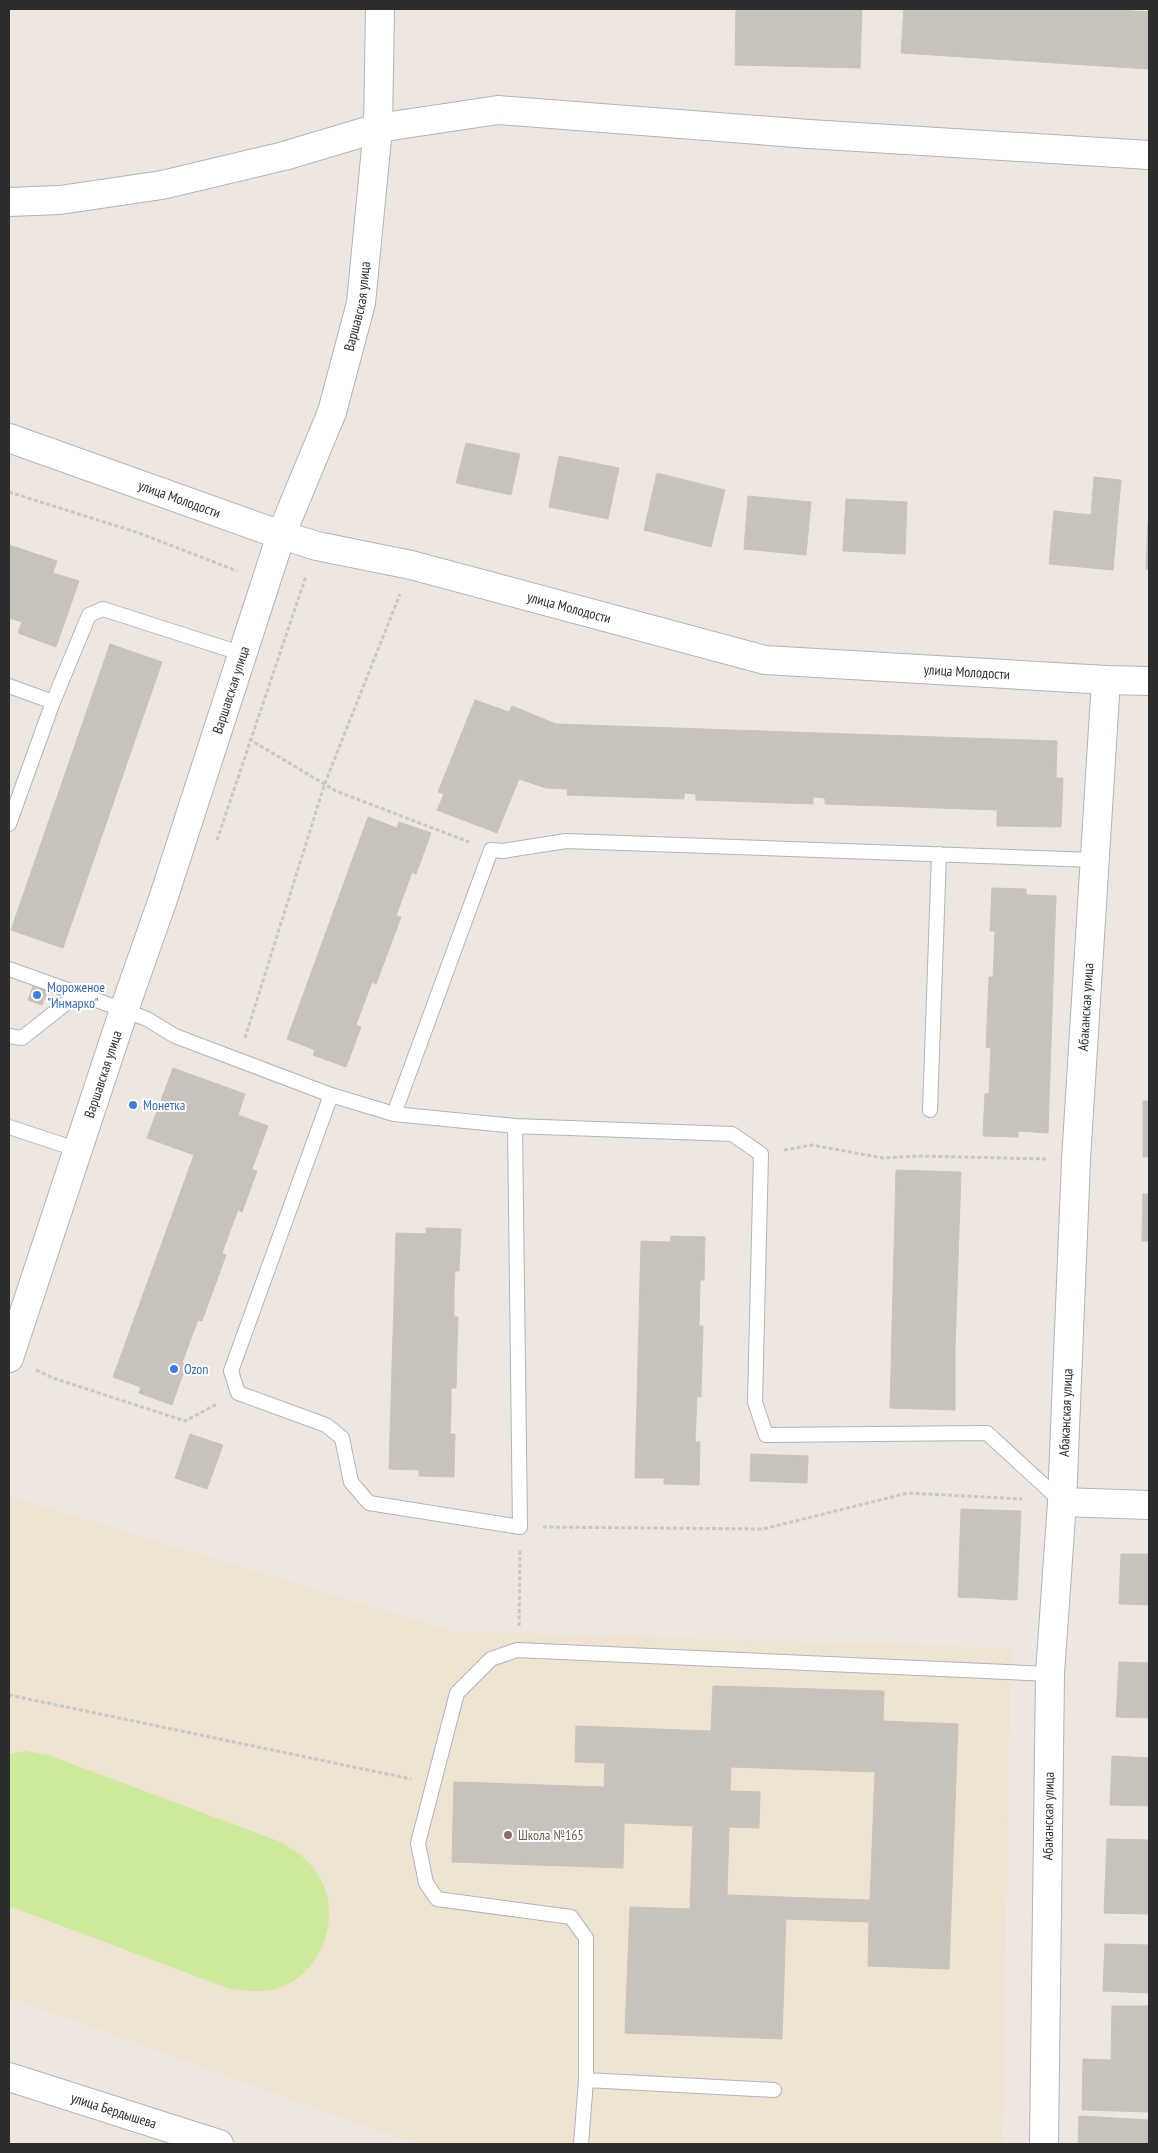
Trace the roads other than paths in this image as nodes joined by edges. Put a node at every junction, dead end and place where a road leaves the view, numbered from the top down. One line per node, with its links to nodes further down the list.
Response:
1 (380, 9): 2 (street, Варшавская улица)
2 (378, 128): 3 (street); 4 (street); 6 (street, Варшавская улица)
3 (1149, 155)
4 (9, 202)
5 (9, 438): 6 (street, улица Молодости)
6 (281, 535): 7 (street, Варшавская улица); 8 (street, улица Молодости)
7 (243, 654): 11 (lane); 17 (street, Варшавская улица)
8 (1106, 680): 9 (street, улица Молодости); 14 (street, Абаканская улица)
9 (1149, 681)
10 (9, 686): 11 (lane)
11 (53, 702): 12 (lane)
12 (9, 824)
13 (938, 854): 14 (lane); 20 (lane); 21 (lane)
14 (1095, 860): 27 (street, Абаканская улица)
15 (9, 969): 16 (lane)
16 (79, 993): 17 (lane); 18 (lane)
17 (124, 1010): 19 (lane); 24 (street, Варшавская улица)
18 (9, 1036)
19 (331, 1096): 21 (lane); 22 (lane)
20 (930, 1110)
21 (394, 1114): 22 (lane)
22 (516, 1126): 27 (lane)
23 (9, 1127): 24 (lane)
24 (79, 1150): 25 (street, Варшавская улица)
25 (16, 1312): 26 (street, Варшавская улица)
26 (9, 1357)
27 (1062, 1502): 28 (street); 29 (street, Абаканская улица)
28 (1149, 1505)
29 (1050, 1674): 31 (lane); 35 (street, Абаканская улица)
30 (9, 2077): 33 (street, улица Бердышева)
31 (586, 2080): 32 (lane); 34 (lane)
32 (774, 2090)
33 (219, 2144)
34 (581, 2144)
35 (1044, 2144)

